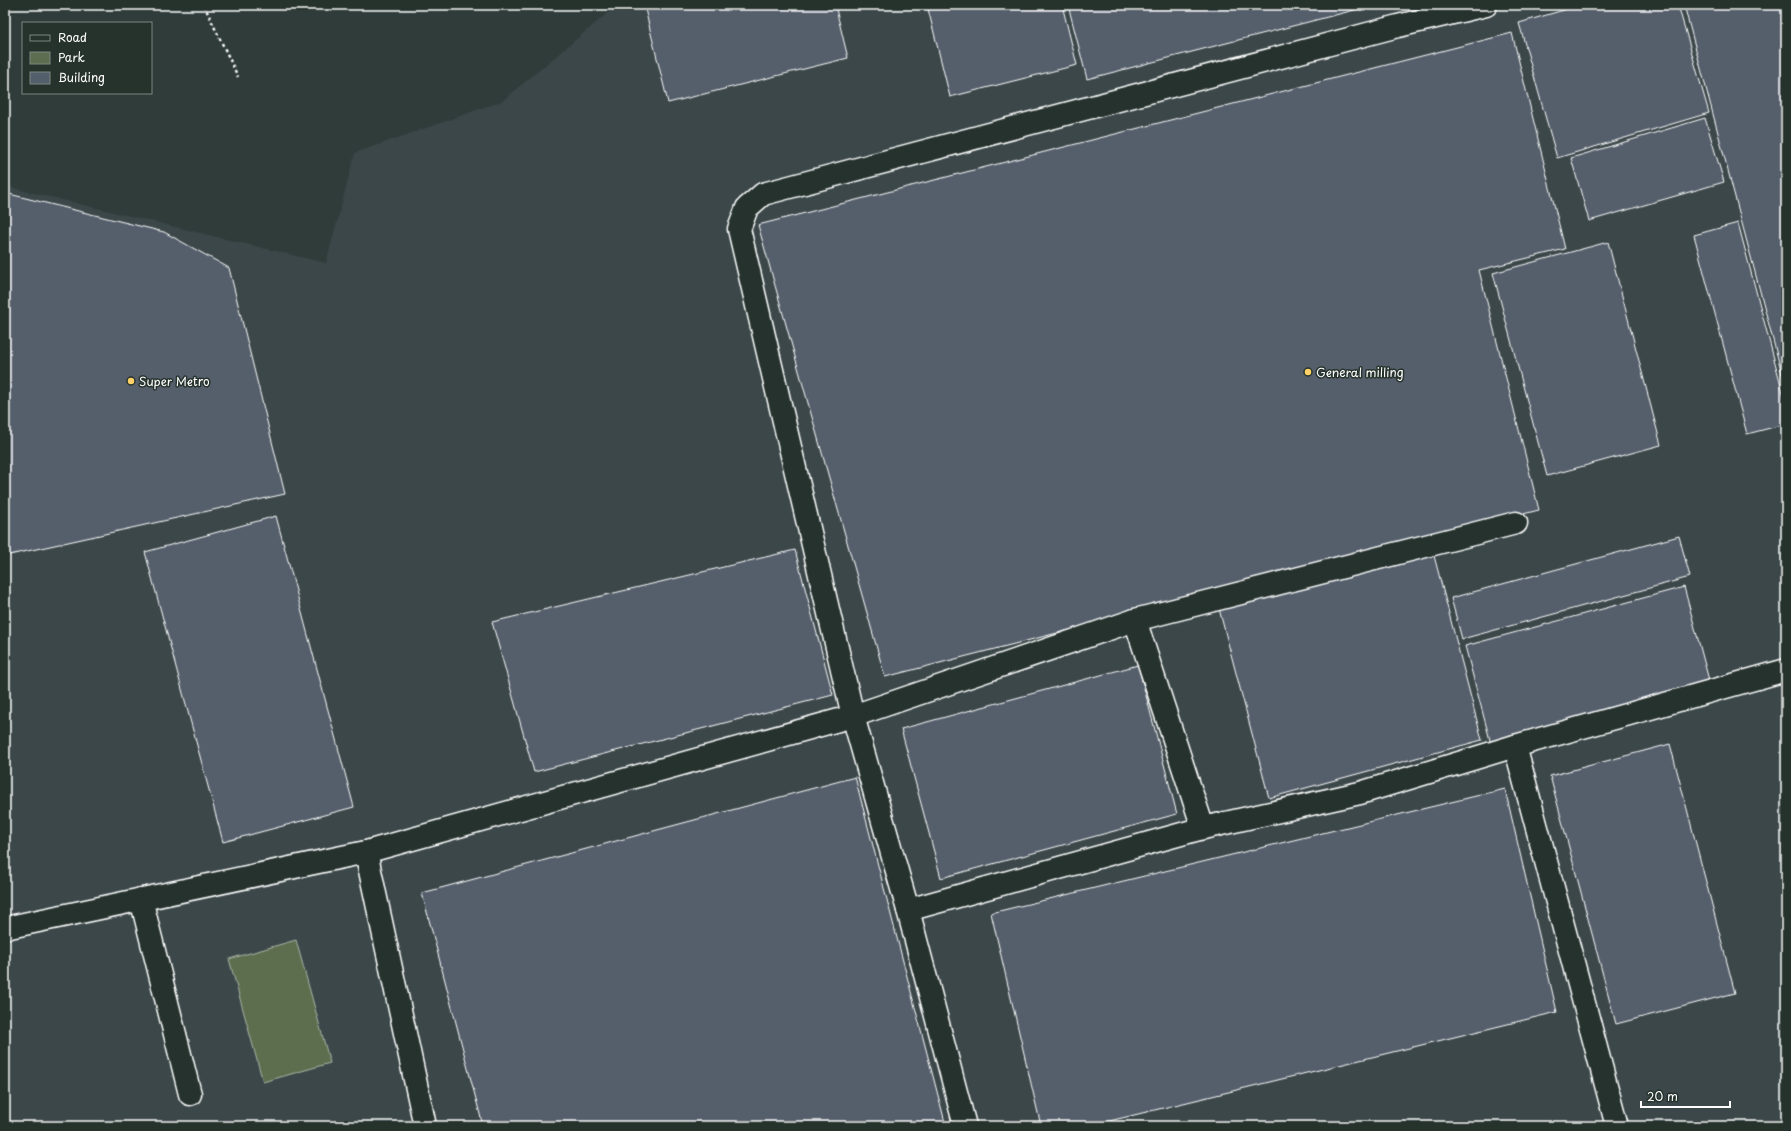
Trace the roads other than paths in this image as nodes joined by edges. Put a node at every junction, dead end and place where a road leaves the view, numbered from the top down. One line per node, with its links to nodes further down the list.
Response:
1 (1486, 5): 5 (lane)
2 (1516, 523): 3 (lane)
3 (1135, 620): 5 (lane); 7 (lane)
4 (1786, 670): 6 (lane)
5 (853, 716): 8 (lane); 10 (lane)
6 (1515, 746): 7 (lane); 15 (lane)
7 (1203, 828): 10 (lane)
8 (366, 852): 9 (lane); 13 (lane)
9 (141, 899): 11 (lane); 12 (lane)
10 (908, 910): 14 (lane)
11 (5, 928)
12 (190, 1094)
13 (426, 1126)
14 (965, 1126)
15 (1617, 1126)

